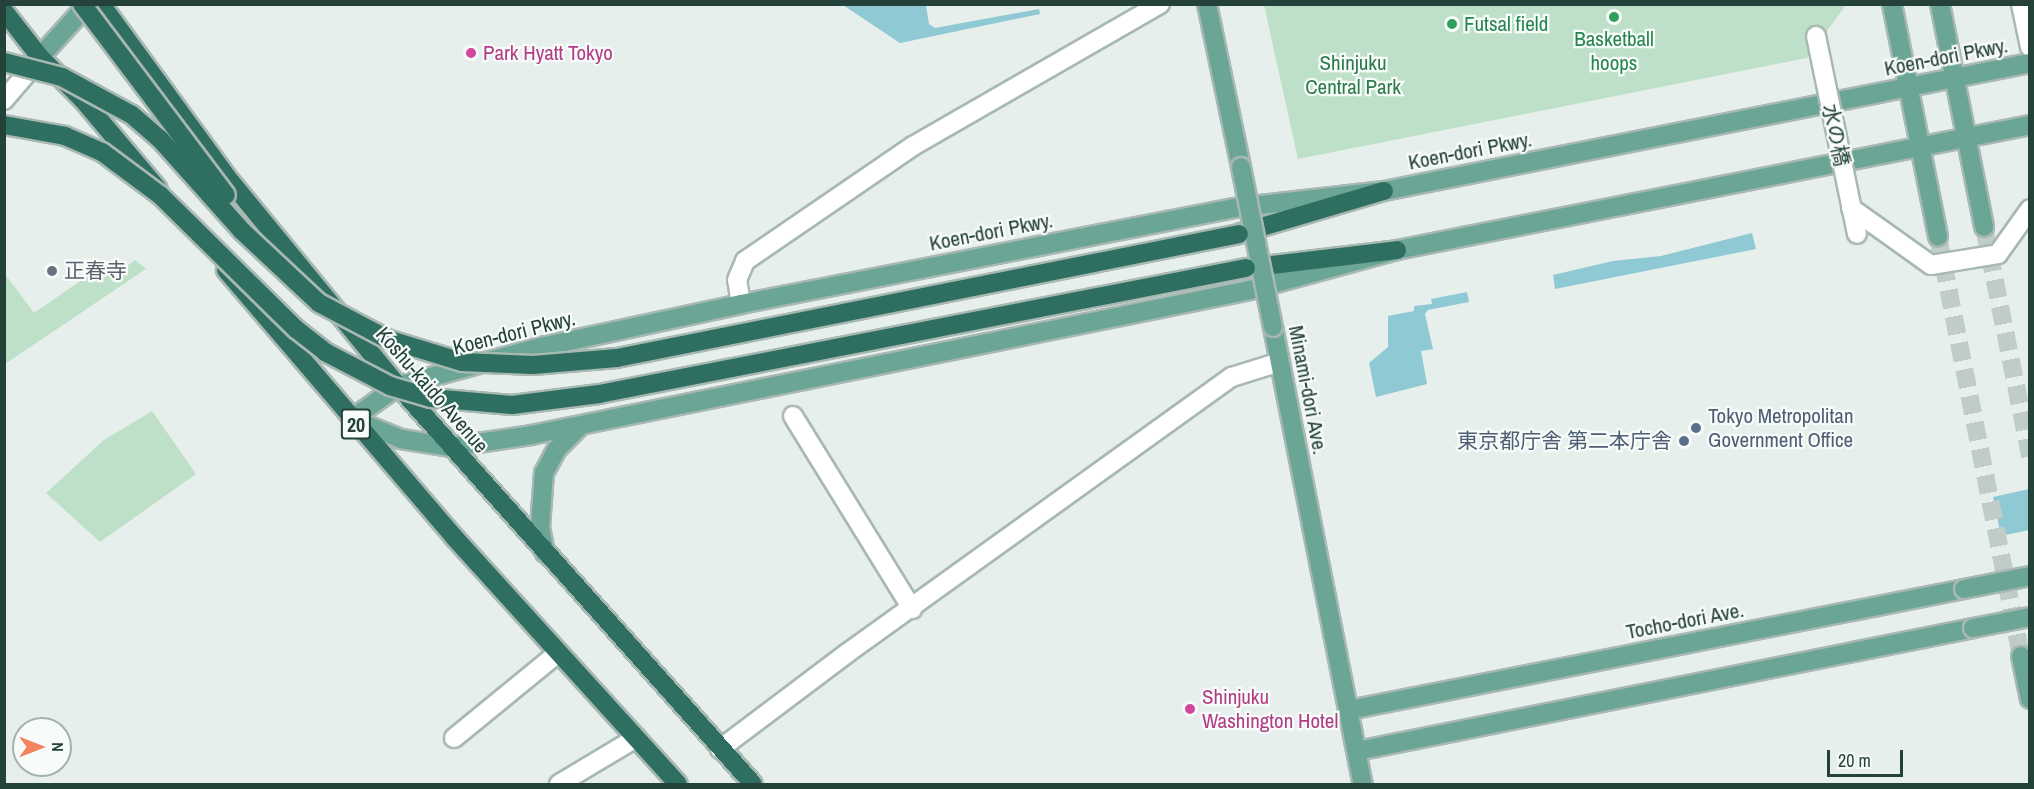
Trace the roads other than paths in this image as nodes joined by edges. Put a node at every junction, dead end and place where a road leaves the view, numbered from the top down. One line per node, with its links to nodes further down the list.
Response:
1 (82, 4): 29 (highway, bridge)
2 (88, 4): 12 (main road)
3 (101, 4): 32 (highway, Koshu-kaido Avenue)
4 (1160, 4): 30 (street)
5 (1207, 4): 31 (main road, Minami-dori Ave., bridge)
6 (1892, 4): 16 (main road)
7 (1940, 4): 15 (main road)
8 (2021, 4): 11 (street)
9 (4, 11): 12 (highway, 20)
10 (1816, 36): 23 (street, 水の橋, bridge)
11 (2030, 47)
12 (40, 57): 17 (street); 34 (highway, 20)
13 (4, 62): 29 (highway, bridge)
14 (2030, 63): 15 (main road, Koen-dori Pkwy.)
15 (1955, 78): 16 (main road, Koen-dori Pkwy.); 20 (main road)
16 (1909, 87): 21 (main road); 22 (main road, Koen-dori Pkwy.)
17 (4, 100)
18 (4, 124): 28 (highway, bridge)
19 (2030, 125): 20 (main road)
20 (1966, 137): 21 (main road); 25 (main road)
21 (1920, 146): 27 (main road); 28 (main road)
22 (1384, 191): 29 (highway, bridge); 30 (main road, Koen-dori Pkwy.)
23 (1851, 208): 24 (street, bridge); 26 (street, 水の橋, bridge)
24 (2030, 209)
25 (1984, 227)
26 (1857, 234)
27 (1938, 237)
28 (1397, 250): 35 (main road)
29 (289, 278)
30 (741, 304): 32 (main road, Koen-dori Pkwy.)
31 (1280, 362): 39 (street); 44 (main road, Minami-dori Ave.)
32 (398, 386): 34 (main road, Koen-dori Pkwy.); 36 (highway, Koshu-kaido Avenue)
33 (793, 416): 39 (street)
34 (352, 419): 36 (main road); 41 (highway, 20)
35 (580, 426): 36 (main road); 37 (main road)
36 (451, 447): 37 (highway, Koshu-kaido Avenue)
37 (545, 553): 47 (highway, Koshu-kaido Avenue)
38 (2030, 576): 44 (main road, Tocho-dori Ave., bridge)
39 (912, 609): 47 (street)
40 (2030, 617): 48 (main road, bridge)
41 (558, 653): 45 (street); 46 (highway, 20)
42 (2021, 656): 43 (main road)
43 (2030, 699)
44 (1349, 710): 48 (main road, Minami-dori Ave.)
45 (454, 738)
46 (636, 738): 49 (street); 50 (highway, 20)
47 (720, 749): 51 (highway, Koshu-kaido Avenue)
48 (1357, 751): 52 (main road, Minami-dori Ave.)
49 (559, 784)
50 (678, 784)
51 (753, 784)
52 (1363, 784)

